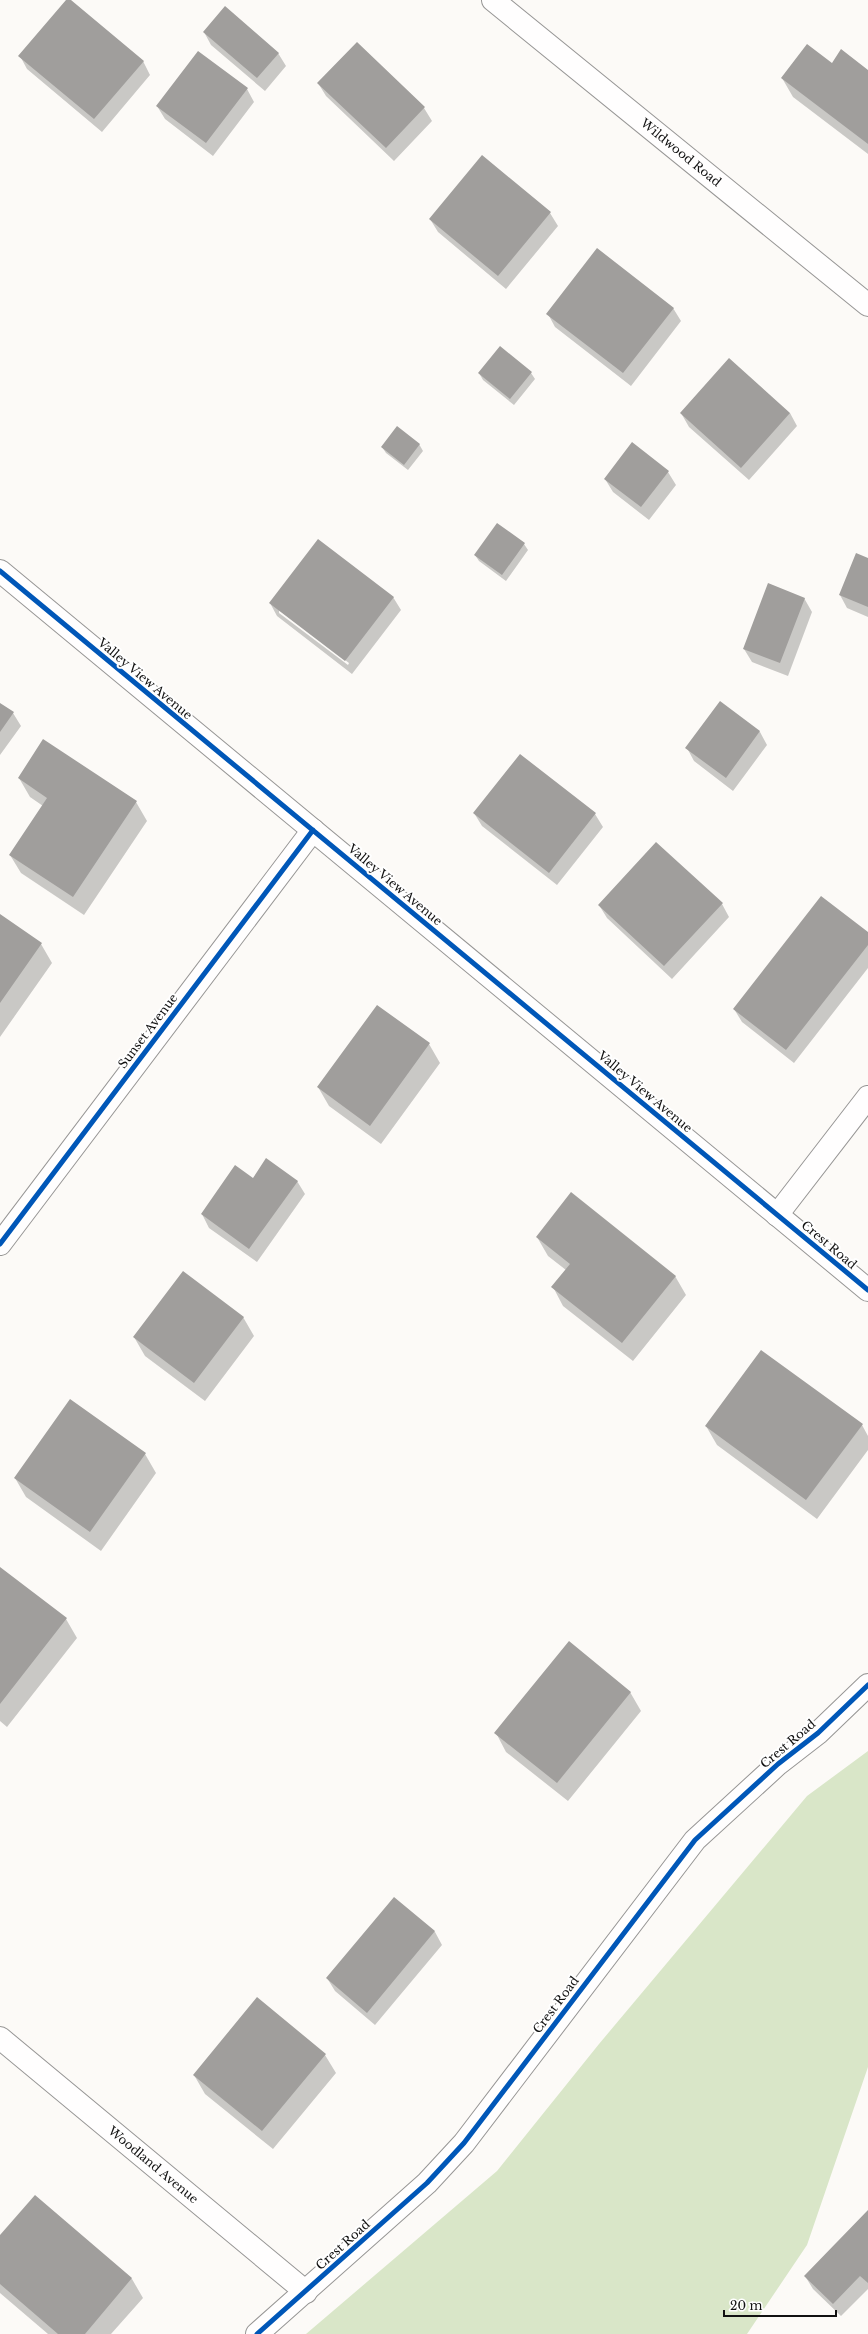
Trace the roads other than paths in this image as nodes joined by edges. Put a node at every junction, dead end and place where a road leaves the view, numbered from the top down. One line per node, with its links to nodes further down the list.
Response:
1 (493, 0): 2 (street, Wildwood Road)
2 (868, 305)
3 (0, 571): 4 (street, Valley View Avenue)
4 (313, 830): 6 (street, Valley View Avenue); 7 (street, Sunset Avenue)
5 (868, 1097): 6 (street)
6 (778, 1215): 8 (street, Crest Road)
7 (0, 1244)
8 (868, 1290)
9 (868, 1685): 11 (street, Crest Road)
10 (0, 2038): 11 (street, Woodland Avenue)
11 (306, 2292): 12 (street, Crest Road)
12 (257, 2334)

